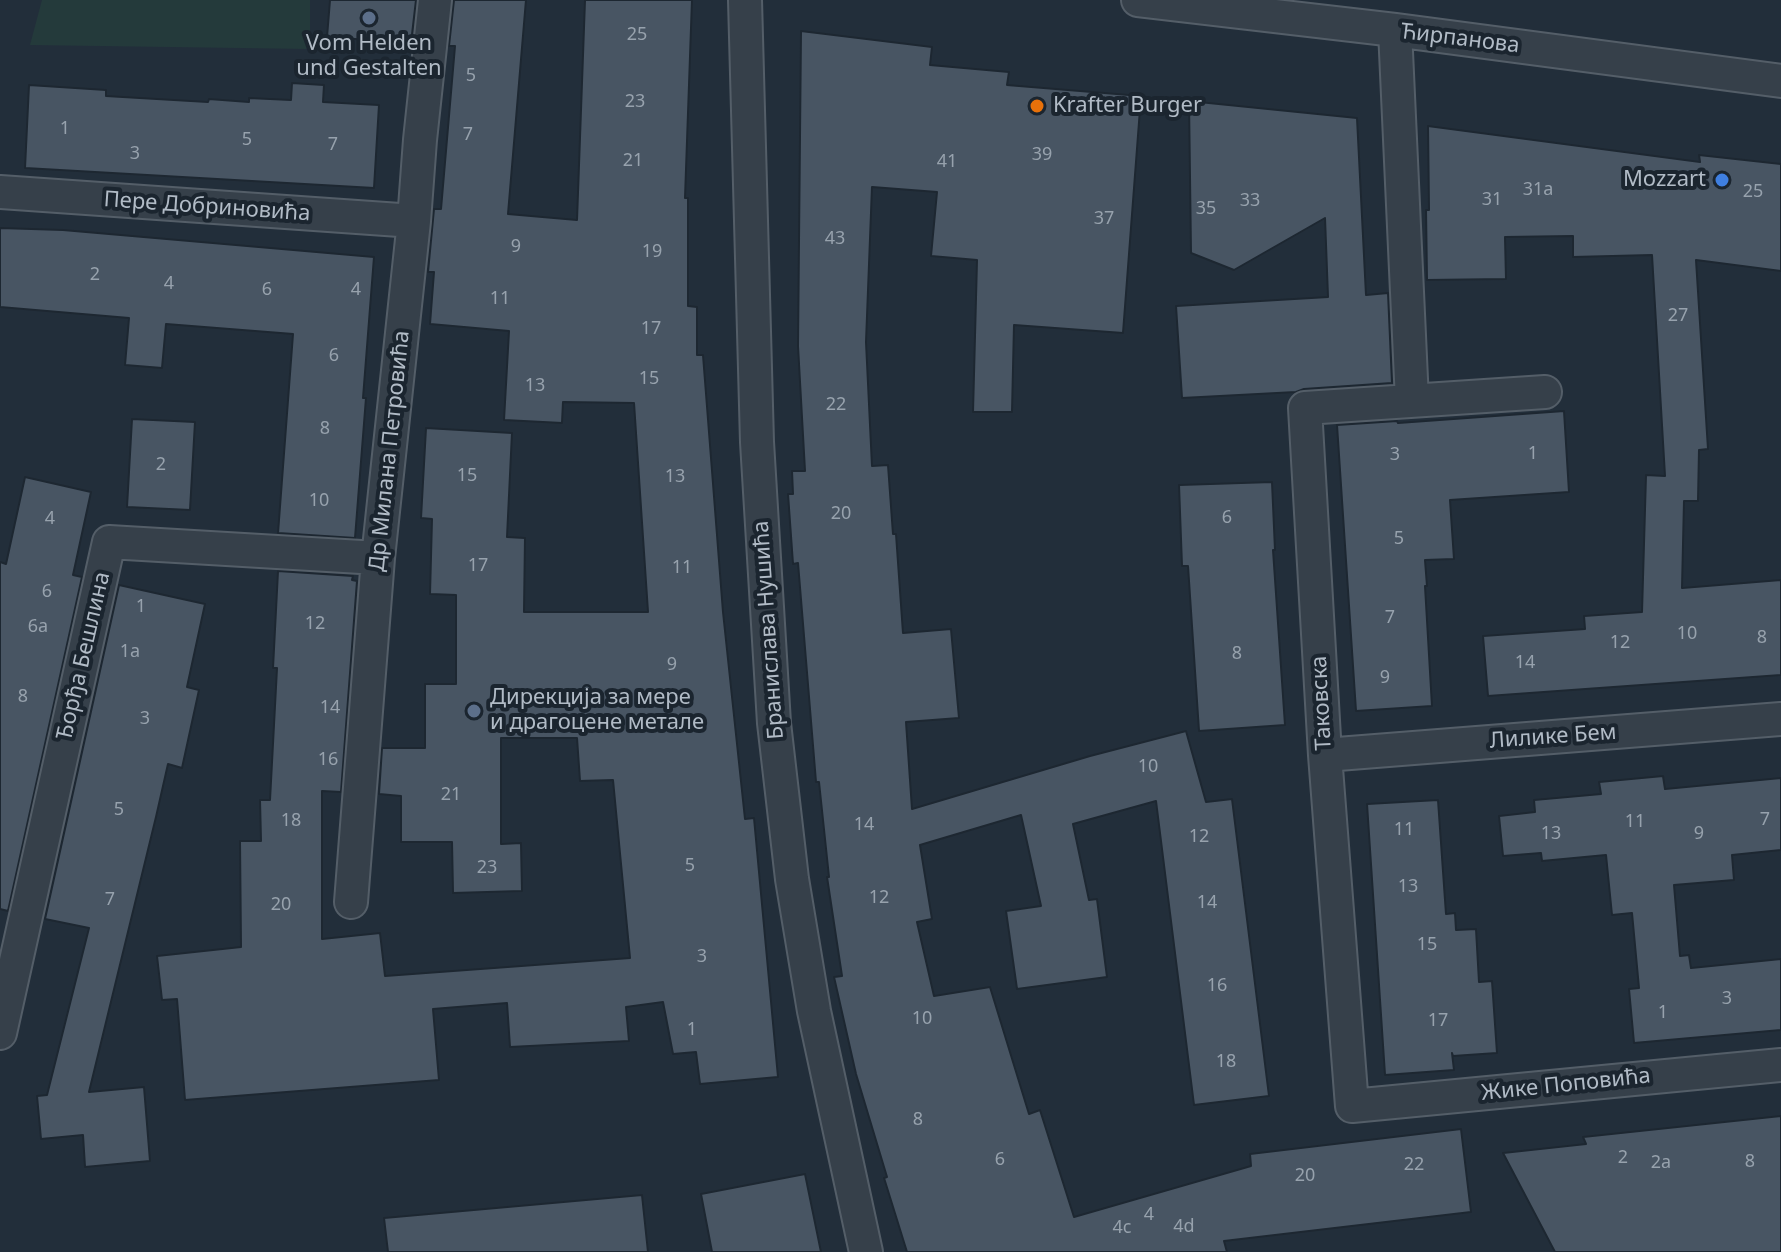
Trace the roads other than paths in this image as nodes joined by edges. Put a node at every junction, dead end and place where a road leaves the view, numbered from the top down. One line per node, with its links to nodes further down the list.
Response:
1 (435, 0): 7 (street, Др Милана Петровића)
2 (745, 0): 17 (street, Бранислава Нушића)
3 (1138, 0): 4 (street, Ћирпанова)
4 (1395, 30): 5 (street, Ћирпанова); 9 (street)
5 (1781, 81)
6 (0, 192): 7 (street, Пере Добриновића)
7 (414, 221): 10 (street, Др Милана Петровића)
8 (1545, 392): 9 (street, Таковска)
9 (1412, 401): 12 (street, Таковска)
10 (378, 558): 13 (street, Др Милана Петровића); 14 (street, Ђорђа Бешлина)
11 (1781, 719): 12 (street, Лилике Бем)
12 (1325, 755): 16 (street, Таковска)
13 (351, 902)
14 (0, 1033)
15 (1781, 1065): 16 (street, Жике Поповића)
16 (1352, 1106)
17 (866, 1252)

